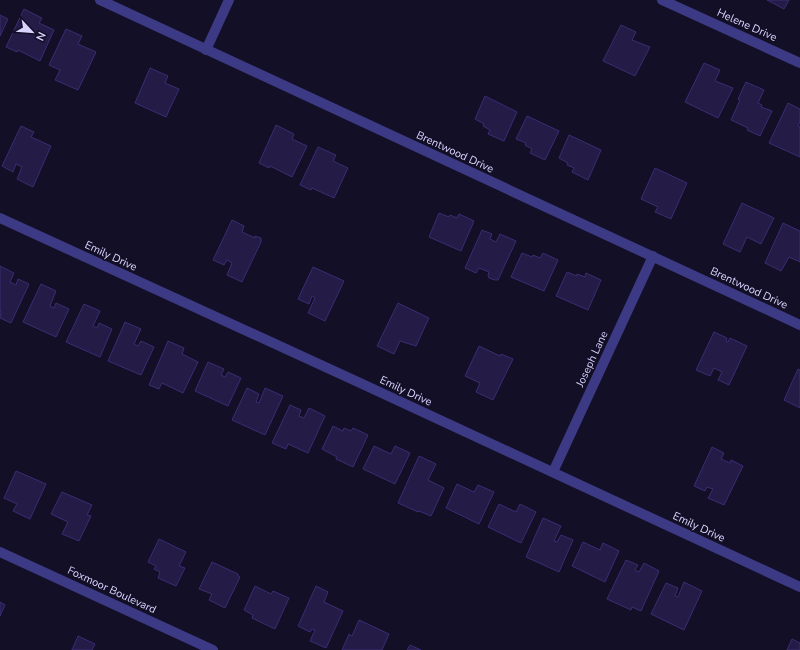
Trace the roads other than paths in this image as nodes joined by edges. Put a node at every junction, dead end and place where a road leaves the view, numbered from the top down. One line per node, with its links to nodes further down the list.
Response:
1 (100, 0): 4 (street, Brentwood Drive)
2 (229, 0): 4 (street)
3 (662, 0): 5 (street, Helene Drive)
4 (206, 50): 7 (street, Brentwood Drive)
5 (800, 62)
6 (0, 218): 9 (street, Emily Drive)
7 (653, 256): 8 (street, Brentwood Drive); 9 (street, Joseph Lane)
8 (800, 325)
9 (553, 472): 11 (street, Emily Drive)
10 (0, 552): 12 (street, Foxmoor Boulevard)
11 (800, 587)
12 (213, 650)

